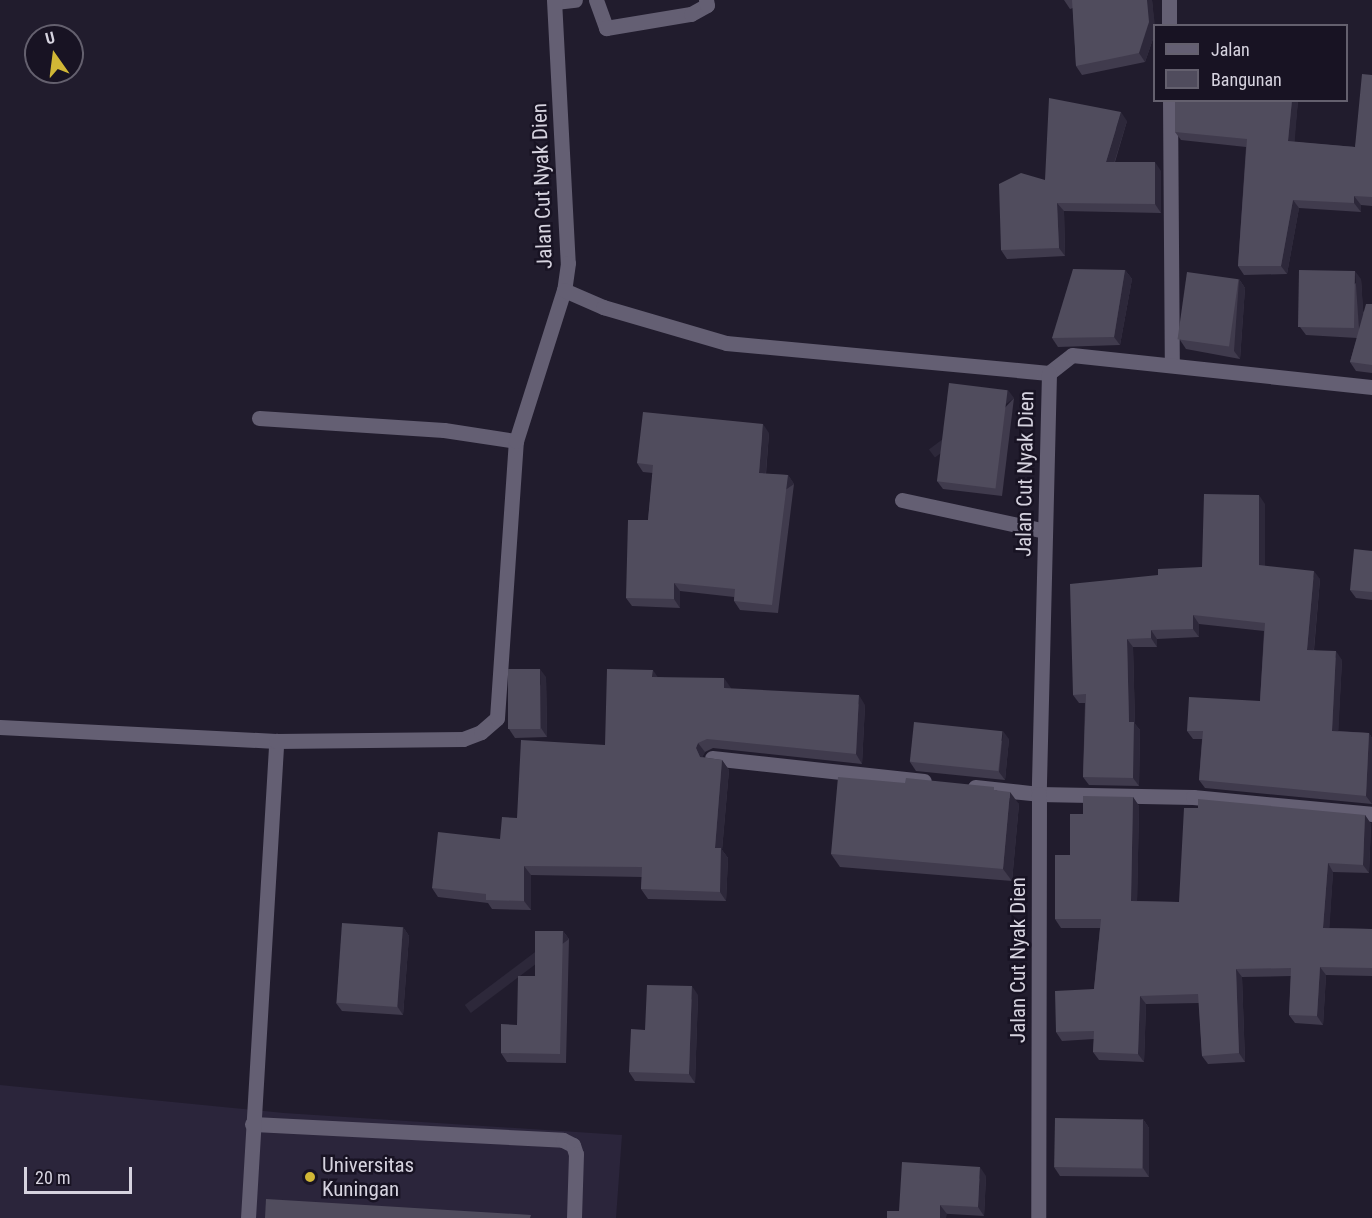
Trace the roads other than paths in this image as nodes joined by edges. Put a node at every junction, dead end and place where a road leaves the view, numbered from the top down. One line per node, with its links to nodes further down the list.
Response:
1 (575, 0): 5 (street)
2 (596, 0): 3 (street)
3 (706, 0)
4 (1169, 0): 6 (street)
5 (554, 1): 8 (street, Jalan Cut Nyak Dien)
6 (1169, 24)
7 (1170, 102): 9 (street)
8 (564, 290): 10 (street, Jalan Cut Nyak Dien); 13 (street)
9 (1172, 365): 10 (street); 11 (street)
10 (1049, 373): 15 (street, Jalan Cut Nyak Dien)
11 (1372, 387)
12 (259, 418): 13 (street)
13 (516, 441): 17 (street)
14 (902, 500): 15 (street)
15 (1045, 531): 19 (street, Jalan Cut Nyak Dien)
16 (0, 727): 17 (street)
17 (276, 741): 21 (street)
18 (712, 758): 19 (street)
19 (1039, 794): 20 (street); 24 (street, Jalan Cut Nyak Dien)
20 (1372, 814)
21 (252, 1125): 22 (street); 23 (street)
22 (248, 1218)
23 (574, 1218)
24 (1038, 1218)

